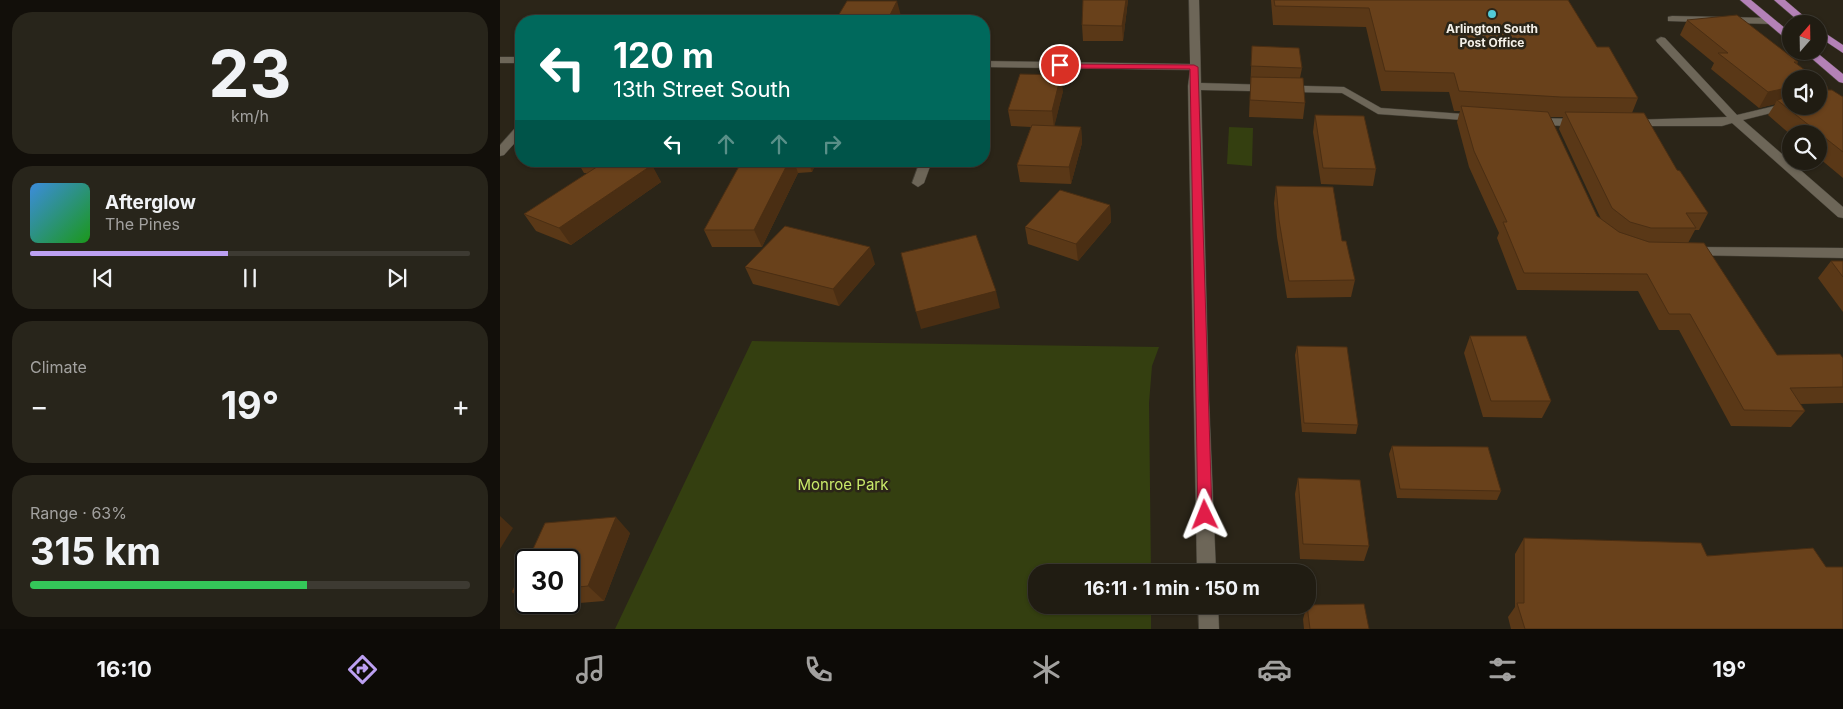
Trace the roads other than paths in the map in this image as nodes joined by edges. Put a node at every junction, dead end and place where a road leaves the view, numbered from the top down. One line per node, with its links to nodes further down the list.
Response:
1 (1194, 0): 15 (street)
2 (1744, 0): 6 (main road)
3 (1778, 0): 4 (main road)
4 (1797, 15)
5 (1672, 19): 6 (street)
6 (1771, 21): 7 (main road)
7 (1782, 30)
8 (1828, 39): 10 (main road)
9 (1661, 40): 20 (street)
10 (1843, 50)
11 (500, 60): 12 (street)
12 (515, 60)
13 (1819, 60): 16 (main road)
14 (990, 64): 15 (street)
15 (1194, 67): 17 (street)
16 (1843, 80)
17 (1194, 86): 19 (street); 31 (street)
18 (1782, 107): 20 (street)
19 (1493, 119)
20 (1736, 120): 23 (street); 28 (street)
21 (1521, 121): 22 (street)
22 (1590, 123)
23 (1618, 124)
24 (515, 136): 25 (street)
25 (500, 152)
26 (924, 167): 27 (street)
27 (918, 183)
28 (1843, 214)
29 (1680, 252): 30 (street)
30 (1843, 253)
31 (1207, 564)
32 (1208, 614): 33 (street)
33 (1209, 629)

